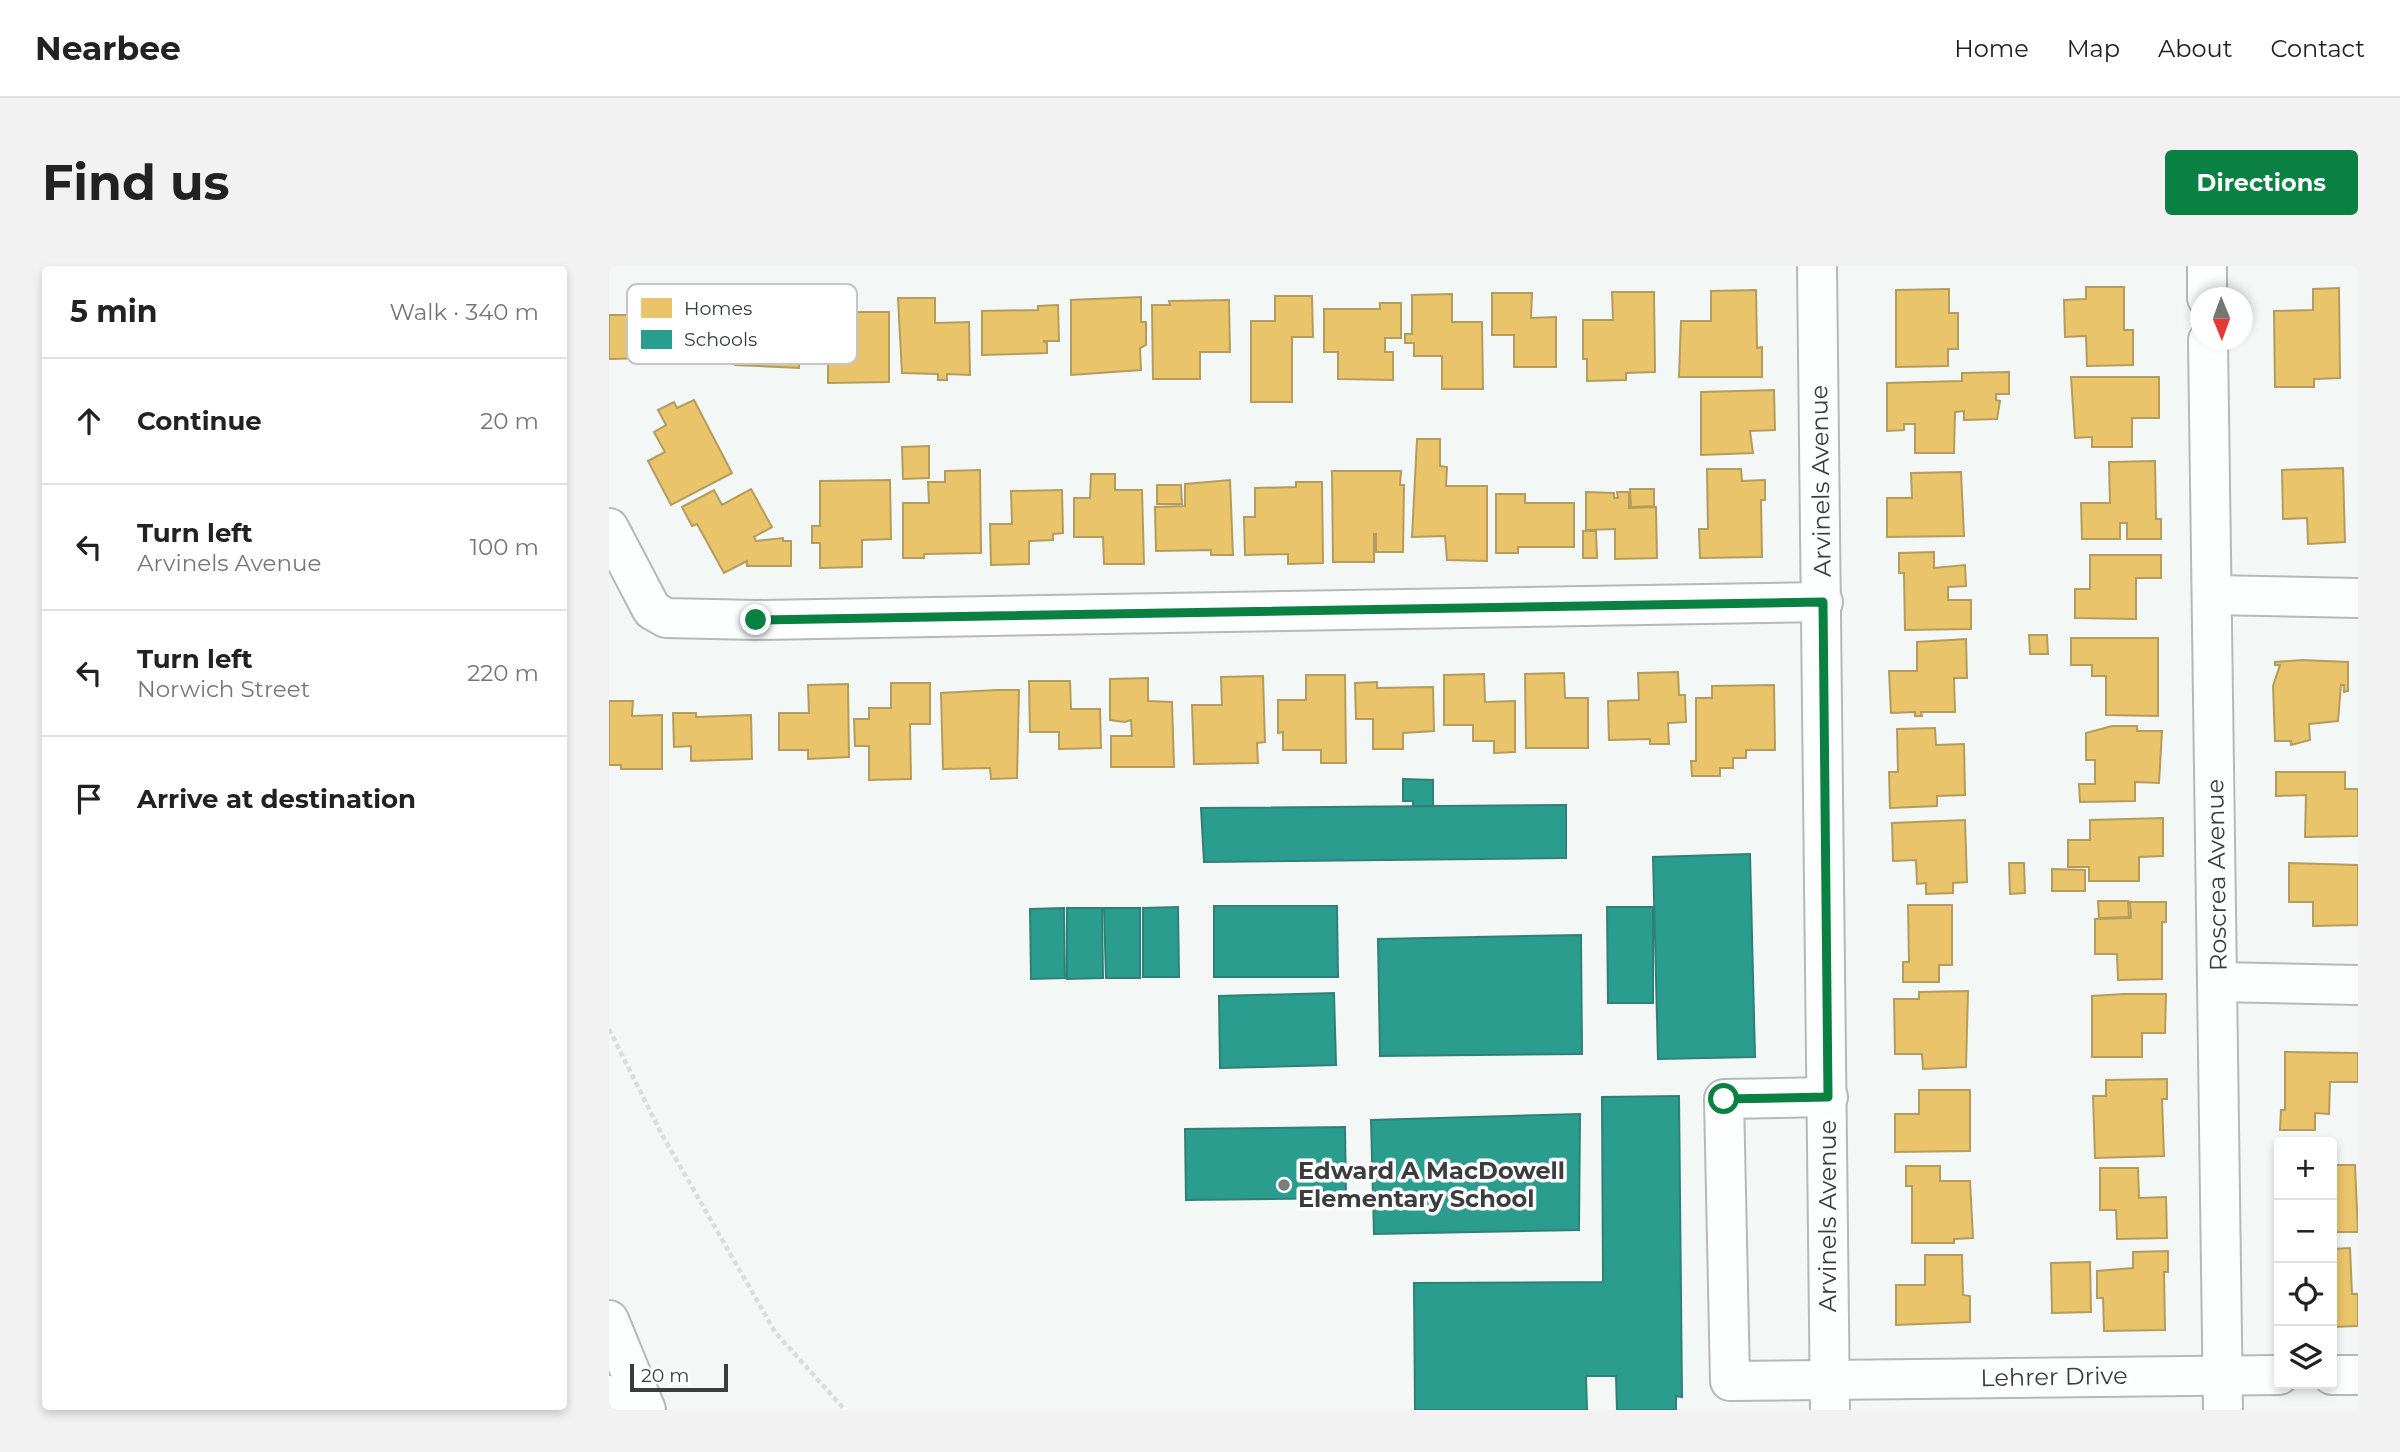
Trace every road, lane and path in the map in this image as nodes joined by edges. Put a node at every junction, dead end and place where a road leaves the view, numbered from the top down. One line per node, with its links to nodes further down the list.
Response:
1 (1817, 266): 8 (main road, Arvinels Avenue)
2 (2207, 266): 3 (main road)
3 (2207, 287)
4 (2208, 350): 6 (main road, Roscrea Avenue)
5 (609, 528): 8 (main road)
6 (2212, 595): 7 (main road); 9 (main road, Roscrea Avenue)
7 (2358, 598)
8 (1823, 602): 12 (main road, Arvinels Avenue)
9 (2219, 982): 10 (main road); 17 (main road, Roscrea Avenue)
10 (2358, 985)
11 (609, 1029): 22 (path)
12 (1828, 1097): 19 (main road, Arvinels Avenue); 19 (main road, Lehrer Drive)
13 (609, 1320): 21 (main road)
14 (2337, 1375): 15 (main road)
15 (2358, 1375)
16 (2274, 1376): 17 (main road, Lehrer Drive)
17 (2223, 1392): 19 (main road, Lehrer Drive)
18 (609, 1395): 20 (main road)
19 (1830, 1396)
20 (617, 1410)
21 (646, 1410)
22 (845, 1410)

